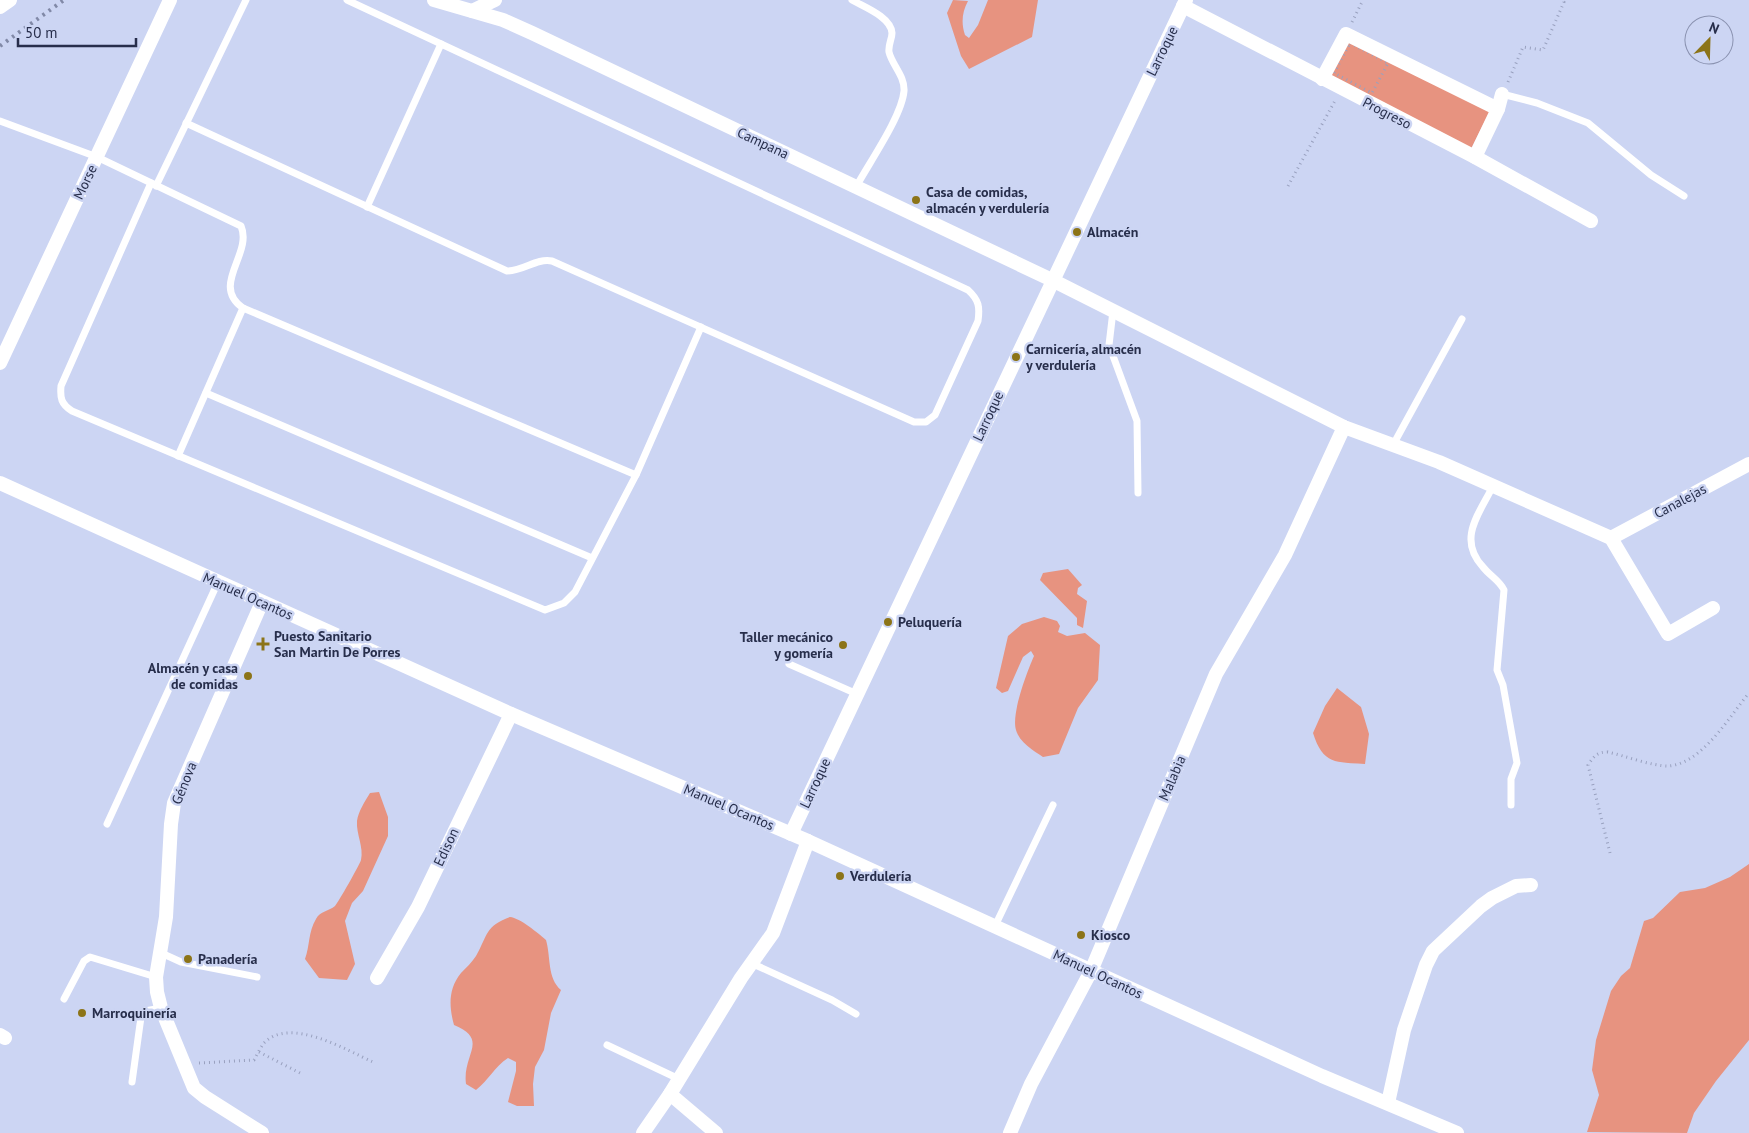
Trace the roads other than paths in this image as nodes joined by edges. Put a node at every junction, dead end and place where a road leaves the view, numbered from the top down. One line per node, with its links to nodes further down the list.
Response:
1 (10, 0): 9 (street)
2 (170, 0): 17 (street, Morse)
3 (246, 0): 16 (lane)
4 (347, 0): 11 (lane)
5 (434, 0): 10 (street, Campana)
6 (495, 0): 10 (street)
7 (852, 0): 20 (lane)
8 (1185, 3): 12 (street, Progreso); 24 (street, Larroque)
9 (0, 7)
10 (472, 11): 20 (street, Campana)
11 (441, 44): 22 (lane); 28 (lane)
12 (1322, 79): 14 (street); 18 (street, Progreso)
13 (1502, 94): 14 (street); 21 (lane)
14 (1498, 109): 18 (street)
15 (0, 122): 17 (lane)
16 (186, 123): 19 (lane); 22 (lane)
17 (96, 157): 19 (lane); 29 (street, Morse)
18 (1475, 157): 23 (street, Progreso)
19 (154, 184): 25 (lane); 33 (lane)
20 (856, 187): 24 (street, Campana)
21 (1684, 196)
22 (367, 207): 28 (lane)
23 (1591, 221)
24 (1052, 280): 26 (street, Campana); 45 (street, Larroque)
25 (243, 308): 30 (lane); 35 (lane)
26 (1113, 310): 31 (street, Campana); 38 (lane)
27 (1462, 319): 32 (lane)
28 (701, 327): 35 (lane)
29 (0, 363)
30 (206, 393): 33 (lane); 40 (lane)
31 (1344, 426): 32 (street, Campana); 56 (street, Malabia)
32 (1393, 445): 37 (street, Campana)
33 (178, 456): 40 (lane)
34 (1749, 464): 39 (street, Canalejas)
35 (636, 475): 40 (lane)
36 (0, 482): 41 (street, Manuel Ocantos)
37 (1493, 486): 39 (street, Campana); 48 (lane)
38 (1138, 493)
39 (1611, 538): 43 (street)
40 (592, 558)
41 (218, 582): 42 (street, Manuel Ocantos); 49 (lane)
42 (262, 602): 46 (street, Manuel Ocantos); 54 (street, Génova)
43 (1713, 608)
44 (789, 664): 45 (lane)
45 (857, 694): 50 (street, Larroque)
46 (511, 714): 50 (street, Manuel Ocantos); 59 (street, Edison)
47 (1053, 805): 53 (lane)
48 (1511, 805)
49 (107, 824)
50 (791, 834): 51 (street, Manuel Ocantos)
51 (808, 841): 53 (street, Manuel Ocantos); 55 (street)
52 (1530, 885): 67 (street)
53 (995, 926): 56 (street, Manuel Ocantos)
54 (158, 952): 57 (street, Génova); 58 (lane)
55 (752, 963): 62 (lane); 64 (street)
56 (1091, 972): 67 (street, Manuel Ocantos); 71 (street, Malabia)
57 (156, 977): 60 (lane); 61 (street, Génova)
58 (257, 977)
59 (377, 978)
60 (64, 999)
61 (161, 1008): 65 (lane); 68 (street, Génova)
62 (856, 1014)
63 (607, 1045): 64 (lane)
64 (679, 1080): 66 (street)
65 (132, 1082)
66 (670, 1094): 69 (street); 70 (street)
67 (1388, 1103): 72 (street, Manuel Ocantos)
68 (262, 1133)
69 (644, 1133)
70 (716, 1133)
71 (1010, 1133)
72 (1457, 1133)

